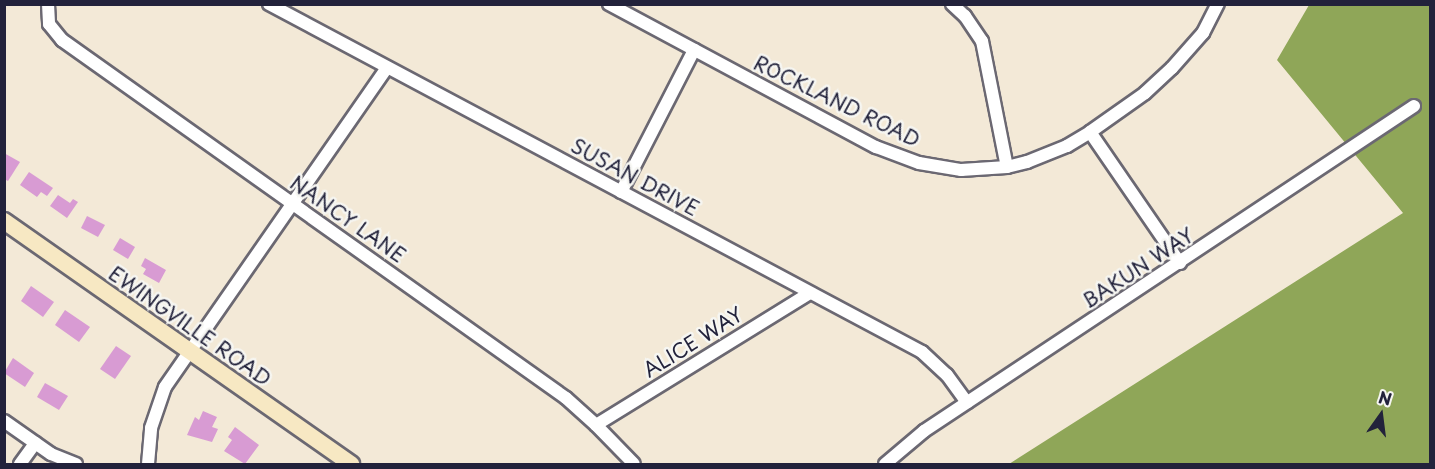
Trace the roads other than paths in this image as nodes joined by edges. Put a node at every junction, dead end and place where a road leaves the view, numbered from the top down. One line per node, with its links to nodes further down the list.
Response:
1 (48, 4): 12 (street, NANCY LANE)
2 (269, 4): 7 (street, SUSAN DRIVE)
3 (609, 4): 6 (street, ROCKLAND ROAD)
4 (952, 4): 10 (street)
5 (1218, 4): 9 (street, ROCKLAND ROAD)
6 (694, 50): 10 (street, ROCKLAND ROAD); 11 (street)
7 (387, 67): 11 (street, SUSAN DRIVE); 12 (street)
8 (1414, 106): 14 (street, BAKUN WAY)
9 (1090, 132): 10 (street, ROCKLAND ROAD); 14 (street)
10 (1007, 167)
11 (621, 192): 15 (street, SUSAN DRIVE)
12 (291, 203): 16 (street); 19 (street, NANCY LANE)
13 (4, 221): 16 (main road, EWINGVILLE ROAD)
14 (1180, 263): 17 (street, BAKUN WAY)
15 (810, 292): 17 (street, SUSAN DRIVE); 19 (street, ALICE WAY)
16 (189, 351): 23 (street); 24 (main road, EWINGVILLE ROAD)
17 (967, 403): 26 (street, BAKUN WAY)
18 (4, 421): 20 (street)
19 (596, 424): 25 (street, NANCY LANE)
20 (35, 443): 21 (street); 22 (street)
21 (20, 465)
22 (76, 465)
23 (148, 465)
24 (351, 465)
25 (634, 465)
26 (885, 465)

